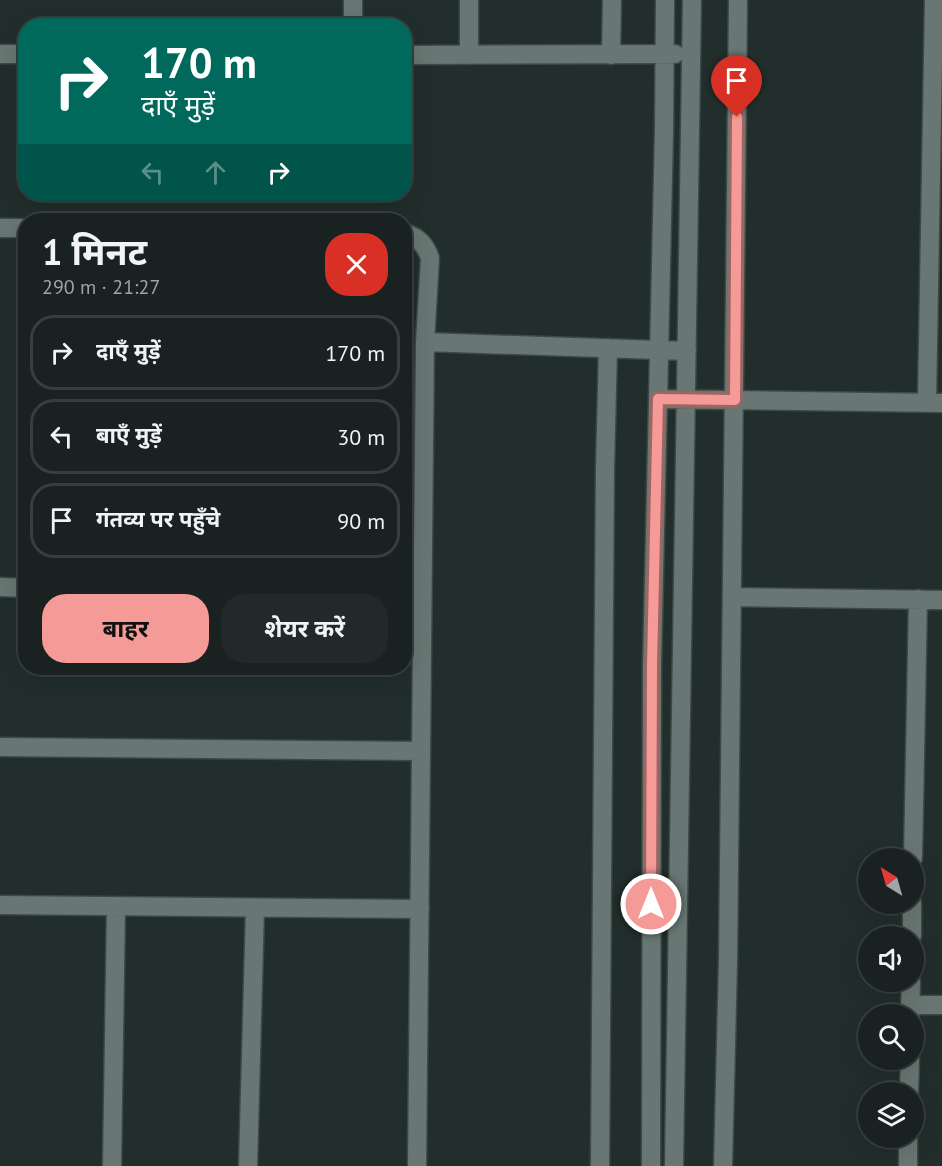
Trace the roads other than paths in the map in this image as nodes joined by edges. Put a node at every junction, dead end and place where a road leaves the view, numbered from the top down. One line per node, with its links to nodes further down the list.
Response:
1 (353, 0): 8 (street)
2 (469, 0): 14 (street)
3 (612, 0): 15 (street)
4 (665, 0): 12 (street)
5 (692, 0): 13 (street)
6 (738, 0): 27 (street)
7 (934, 0): 9 (street)
8 (353, 18)
9 (938, 41): 17 (street)
10 (0, 54): 11 (street)
11 (18, 54)
12 (665, 54): 13 (street); 15 (street); 23 (street)
13 (692, 54): 24 (street)
14 (469, 55): 15 (street); 16 (street)
15 (611, 55)
16 (412, 56)
17 (936, 203): 28 (street)
18 (0, 228): 19 (street)
19 (18, 228)
20 (412, 236): 21 (street)
21 (424, 342): 22 (street); 31 (street)
22 (608, 348): 23 (street); 48 (street)
23 (659, 350): 24 (street); 25 (street)
24 (687, 351): 26 (street)
25 (658, 399): 26 (street); 49 (street)
26 (686, 399): 27 (street); 50 (street)
27 (735, 400): 28 (street); 32 (street)
28 (935, 403)
29 (0, 587): 30 (street)
30 (18, 588)
31 (413, 594): 36 (street)
32 (733, 597): 33 (street); 51 (street)
33 (918, 599): 34 (street); 37 (street)
34 (942, 600)
35 (0, 747): 36 (street)
36 (421, 751): 41 (street)
37 (913, 848)
38 (0, 905): 39 (street)
39 (116, 906): 40 (street); 45 (street)
40 (255, 908): 41 (street); 46 (street)
41 (420, 909): 47 (street)
42 (942, 1005): 43 (street)
43 (924, 1007)
44 (908, 1148): 52 (street)
45 (112, 1166)
46 (248, 1166)
47 (417, 1166)
48 (600, 1166)
49 (651, 1166)
50 (674, 1166)
51 (723, 1166)
52 (908, 1166)

